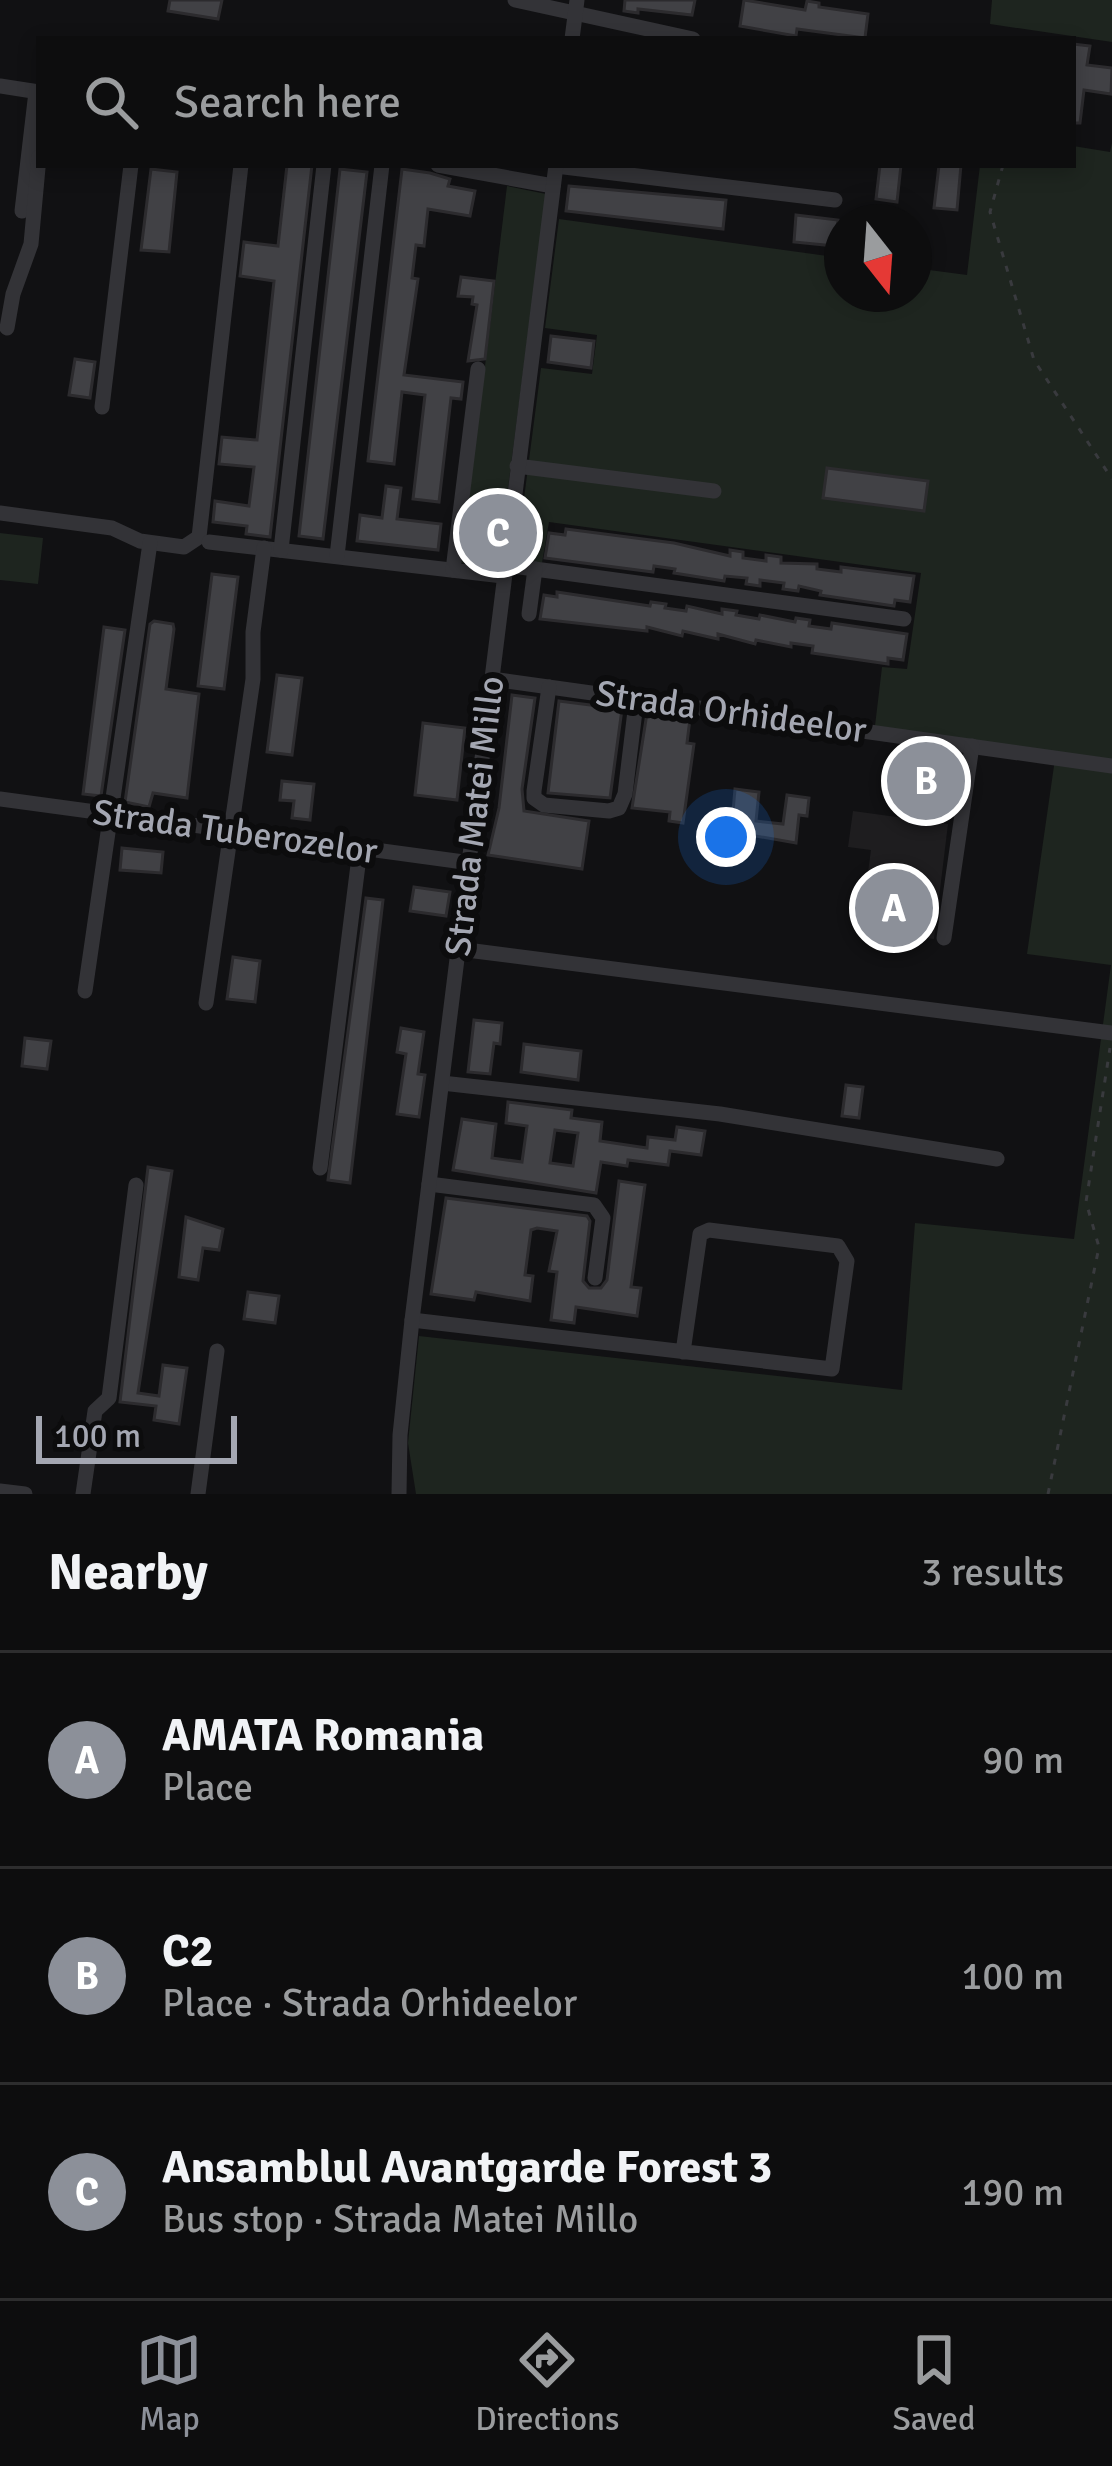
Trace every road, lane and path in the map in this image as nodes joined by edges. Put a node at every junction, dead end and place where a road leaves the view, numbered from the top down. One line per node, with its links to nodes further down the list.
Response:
1 (515, 0): 2 (street)
2 (576, 7): 3 (street)
3 (682, 36)
4 (0, 86): 5 (street)
5 (36, 92)
6 (36, 107): 18 (street)
7 (38, 168): 19 (street)
8 (131, 168): 21 (street)
9 (241, 168): 26 (street)
10 (324, 168): 28 (street)
11 (382, 168): 29 (street)
12 (454, 168): 16 (street)
13 (556, 168): 16 (street, Strada Matei Millo)
14 (572, 168): 17 (street)
15 (1002, 168): 23 (path)
16 (553, 186): 22 (street, Strada Matei Millo)
17 (835, 200)
18 (22, 211)
19 (8, 328)
20 (478, 369): 31 (street)
21 (102, 407)
22 (517, 466): 24 (street); 32 (street, Strada Matei Millo)
23 (1112, 479)
24 (714, 491)
25 (0, 513): 27 (street)
26 (204, 540): 27 (street); 28 (street)
27 (151, 543): 41 (street)
28 (272, 549): 29 (street); 42 (street)
29 (337, 556): 31 (street)
30 (535, 569): 32 (street); 33 (street); 34 (street)
31 (453, 570): 32 (street)
32 (504, 570): 35 (street, Strada Matei Millo)
33 (529, 614)
34 (904, 619)
35 (492, 679): 36 (street, Strada Orhideelor); 44 (street, Strada Matei Millo)
36 (549, 687): 37 (street); 38 (street, Strada Orhideelor)
37 (635, 711)
38 (972, 746): 39 (street, Strada Orhideelor); 45 (street)
39 (1112, 766)
40 (0, 799): 41 (street, Strada Tuberozelor)
41 (111, 816): 42 (street, Strada Tuberozelor); 47 (street)
42 (230, 832): 43 (street, Strada Tuberozelor); 48 (street)
43 (360, 849): 44 (street, Strada Tuberozelor); 52 (street)
44 (471, 863): 46 (street, Strada Matei Millo)
45 (944, 938)
46 (459, 949): 49 (street); 50 (street, Strada Matei Millo)
47 (85, 991)
48 (206, 1003)
49 (1112, 1034): 66 (path)
50 (442, 1083): 51 (street); 53 (street, Strada Matei Millo)
51 (997, 1159)
52 (320, 1168)
53 (429, 1184): 55 (street); 56 (street, Strada Matei Millo)
54 (136, 1185): 62 (street)
55 (595, 1278)
56 (412, 1320): 58 (street); 59 (street, Strada Matei Millo)
57 (217, 1352): 63 (street)
58 (683, 1352): 58 (street)
59 (401, 1468): 64 (street, Strada Matei Millo); 65 (street, Strada Matei Millo)
60 (0, 1491): 61 (street)
61 (26, 1494)
62 (83, 1494)
63 (198, 1494)
64 (399, 1494)
65 (412, 1494)
66 (1048, 1494)

